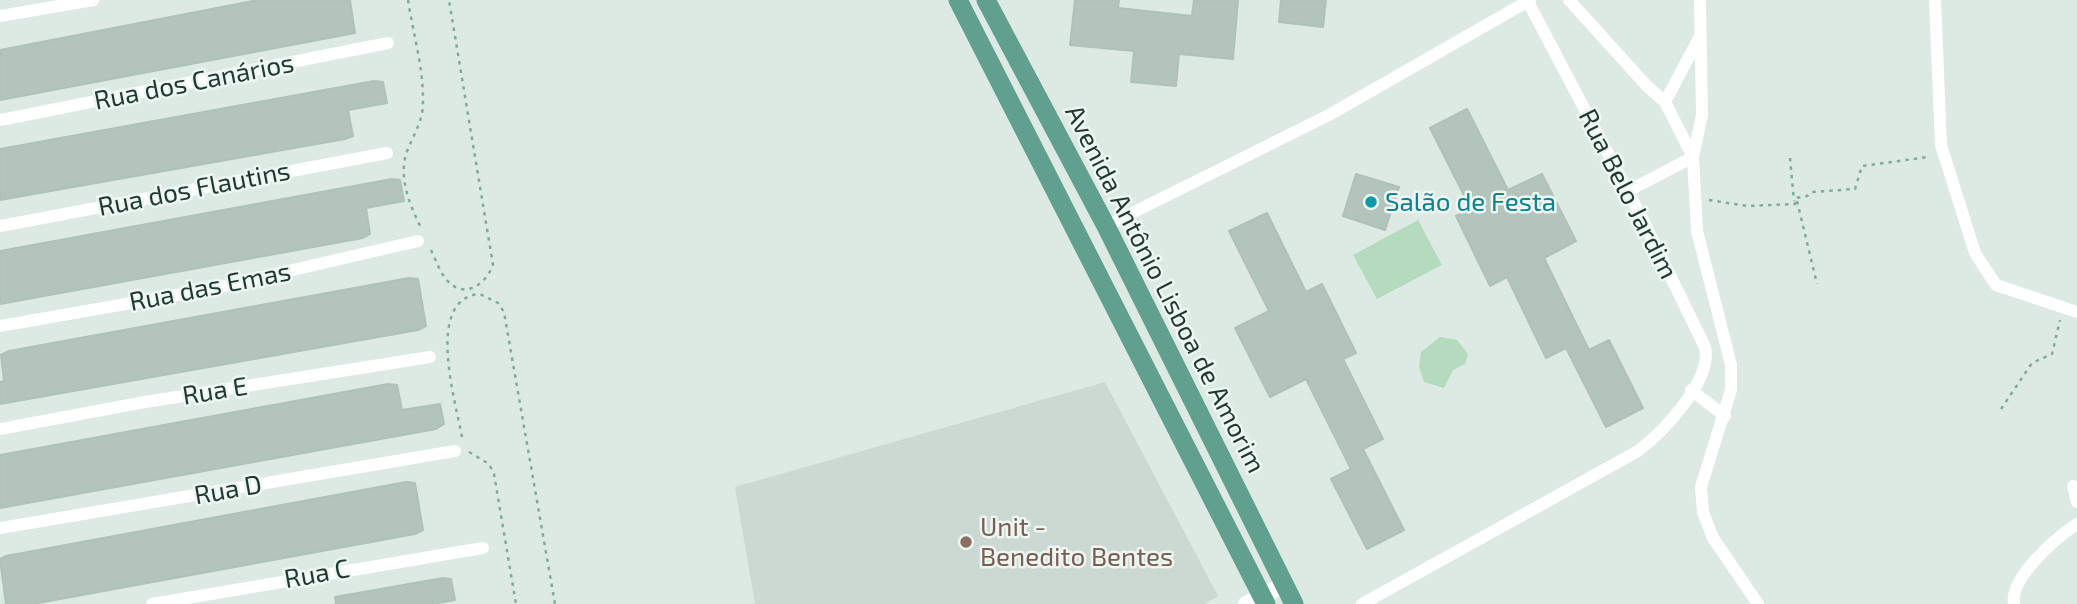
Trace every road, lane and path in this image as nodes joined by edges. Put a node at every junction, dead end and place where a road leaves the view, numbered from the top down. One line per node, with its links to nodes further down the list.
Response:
1 (93, 0): 10 (street)
2 (408, 0): 3 (path)
3 (449, 0)
4 (958, 0): 42 (main road, Avenida Antônio Lisboa de Amorim)
5 (986, 0): 24 (main road, Avenida Antônio Lisboa de Amorim)
6 (1528, 0): 19 (street, Rua Belo Jardim); 24 (street)
7 (1569, 0): 13 (street)
8 (1700, 0): 11 (street)
9 (1935, 0): 16 (street)
10 (0, 16)
11 (1699, 38): 13 (street); 17 (street)
12 (388, 43): 14 (street, Rua dos Canários)
13 (1665, 102): 17 (street)
14 (0, 120)
15 (387, 153): 23 (street, Rua dos Flautins)
16 (1943, 155): 21 (path); 27 (street)
17 (1693, 157): 19 (street); 20 (street)
18 (1790, 158): 22 (path)
19 (1628, 191): 31 (street, Rua Belo Jardim)
20 (1695, 197): 22 (path); 33 (street)
21 (1796, 198): 22 (path); 26 (path)
22 (1795, 204)
23 (0, 226)
24 (1106, 226): 41 (main road, Avenida Antônio Lisboa de Amorim)
25 (418, 242): 29 (street, Rua das Emas)
26 (1817, 285)
27 (2063, 306): 28 (street); 32 (path)
28 (2077, 312)
29 (0, 326)
30 (430, 357): 34 (street, Rua E)
31 (1691, 390): 33 (street); 48 (street, Rua Belo Jardim)
32 (2001, 409)
33 (1725, 416): 49 (street)
34 (0, 429)
35 (455, 451): 39 (street, Rua D)
36 (2073, 486): 37 (street)
37 (2077, 502)
38 (2077, 524): 43 (street)
39 (0, 528)
40 (484, 548): 44 (street, Rua C)
41 (1284, 585): 42 (street); 47 (main road, Avenida Antônio Lisboa de Amorim)
42 (1258, 601)
43 (2013, 602)
44 (152, 604)
45 (516, 604): 46 (path)
46 (555, 604)
47 (1294, 604)
48 (1362, 604)
49 (1758, 604)

